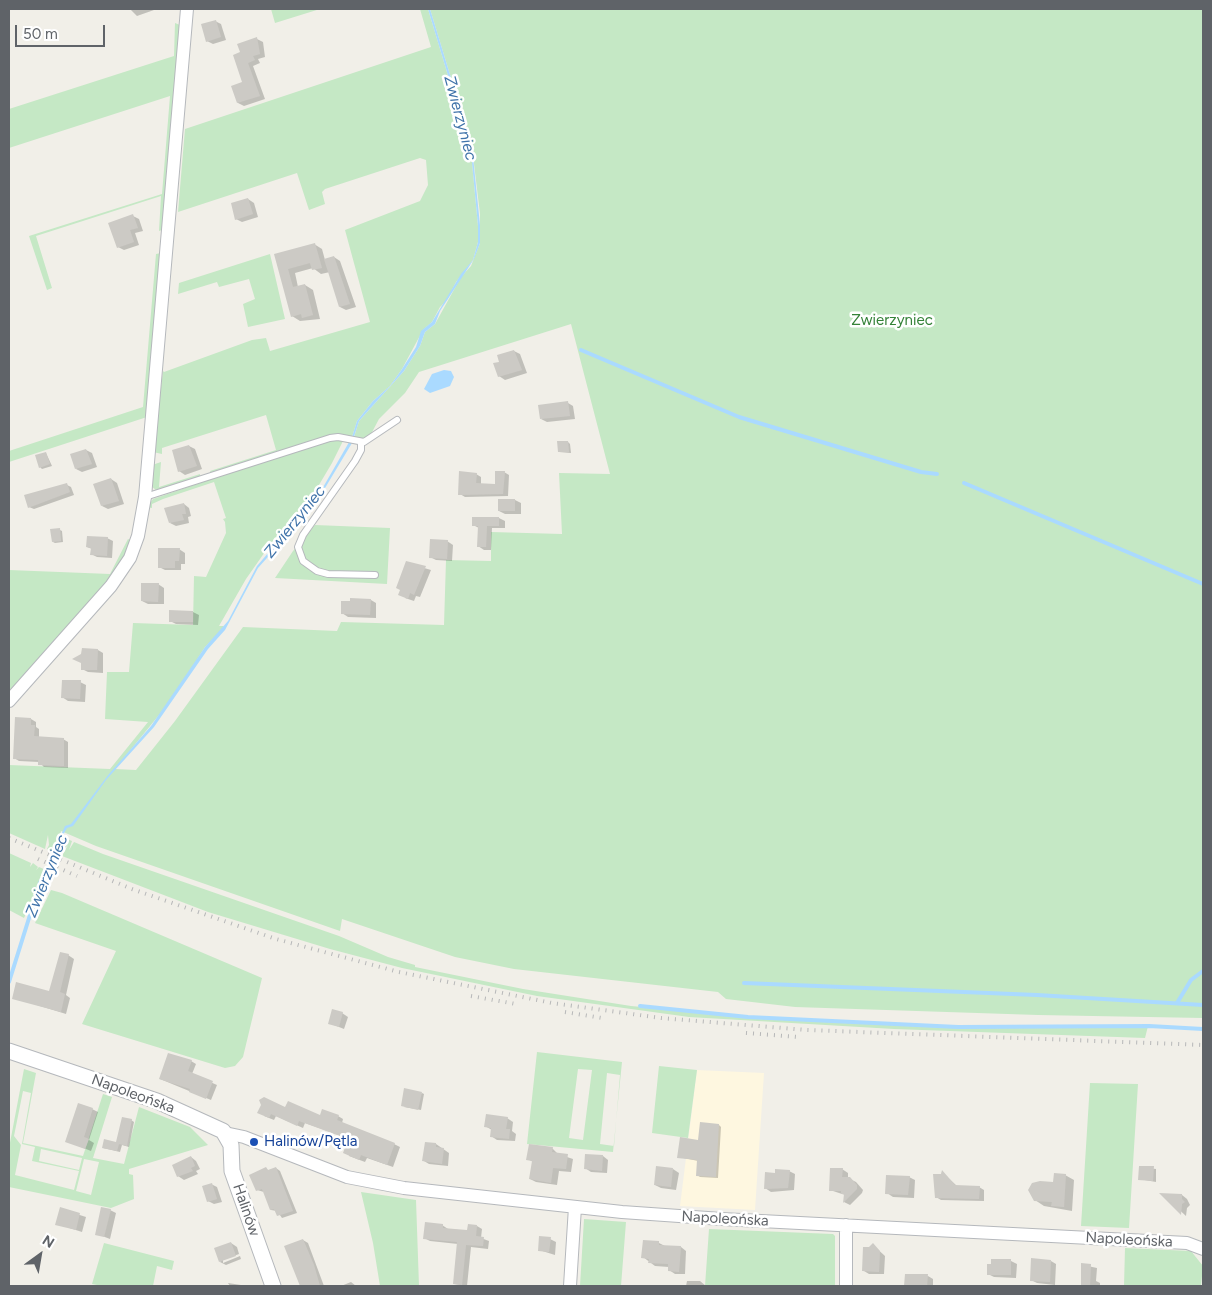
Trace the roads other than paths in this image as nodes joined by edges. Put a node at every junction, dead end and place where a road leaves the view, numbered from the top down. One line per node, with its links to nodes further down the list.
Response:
1 (187, 9): 4 (street)
2 (397, 420): 3 (lane)
3 (358, 442): 4 (lane); 5 (lane)
4 (145, 497): 6 (street)
5 (375, 575)
6 (9, 701)
7 (9, 1051): 8 (street, Napoleońska)
8 (225, 1133): 9 (street, Napoleońska); 10 (street, Halinów)
9 (254, 1142): 10 (street); 11 (street, Napoleońska)
10 (231, 1150): 14 (street, Halinów)
11 (575, 1208): 12 (street, Napoleońska); 15 (street)
12 (846, 1225): 13 (street, Napoleońska); 16 (street)
13 (1203, 1248)
14 (273, 1286)
15 (570, 1286)
16 (846, 1286)

